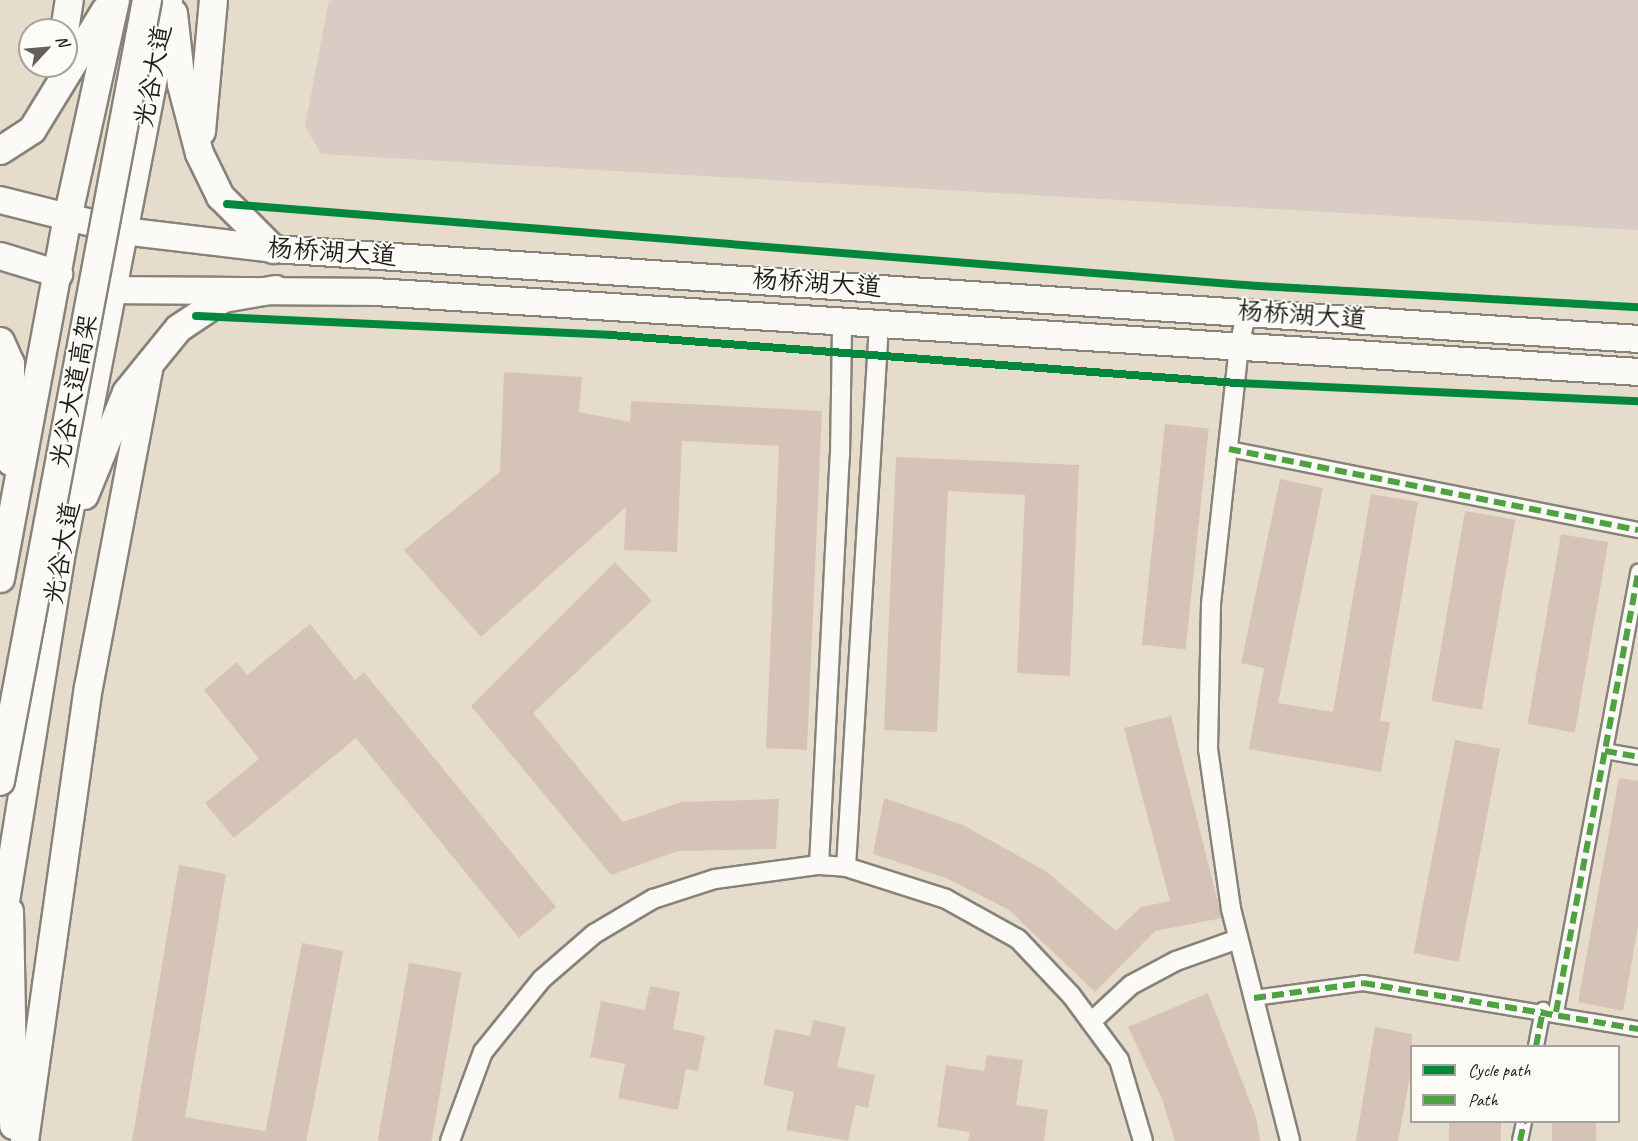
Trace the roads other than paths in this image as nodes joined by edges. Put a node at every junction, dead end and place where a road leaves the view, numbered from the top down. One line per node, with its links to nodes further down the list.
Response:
1 (69, 0): 8 (main road)
2 (108, 0): 10 (main road)
3 (115, 0): 14 (main road, 光谷大道)
4 (129, 0): 35 (highway, 光谷大道高架)
5 (147, 0): 38 (highway, 光谷大道高架, bridge)
6 (170, 0): 12 (main road); 15 (main road, 光谷大道)
7 (213, 0): 12 (main road)
8 (66, 18)
9 (56, 78): 10 (main road)
10 (54, 94): 11 (main road)
11 (0, 150)
12 (199, 153): 16 (main road)
13 (0, 200): 14 (main road, 杨桥湖大道)
14 (67, 218): 15 (main road, 杨桥湖大道); 18 (main road, 光谷大道)
15 (123, 231): 16 (main road, 杨桥湖大道); 20 (main road, 光谷大道)
16 (273, 249): 21 (main road, 杨桥湖大道)
17 (0, 256): 18 (main road, 杨桥湖大道)
18 (59, 274): 20 (main road, 杨桥湖大道); 30 (main road, 光谷大道)
19 (275, 289): 20 (main road, 杨桥湖大道); 22 (main road, 杨桥湖大道); 27 (main road)
20 (112, 290): 32 (main road, 光谷大道)
21 (1247, 311): 24 (main road, 杨桥湖大道); 26 (street)
22 (842, 322): 23 (main road, 杨桥湖大道); 39 (street)
23 (879, 324): 26 (main road, 杨桥湖大道); 40 (street)
24 (1638, 339)
25 (0, 341): 30 (main road)
26 (1239, 346): 28 (main road, 杨桥湖大道); 29 (street)
27 (149, 364): 32 (main road); 51 (main road)
28 (1638, 372)
29 (1229, 449): 31 (street); 43 (street)
30 (9, 528): 34 (main road, 光谷大道)
31 (1638, 530)
32 (61, 552): 41 (main road, 光谷大道)
33 (1638, 572): 36 (street)
34 (0, 578)
35 (0, 679)
36 (1605, 751): 37 (street); 45 (street)
37 (1638, 757)
38 (0, 781)
39 (819, 865): 40 (street); 52 (street)
40 (846, 867): 46 (street)
41 (8, 881): 42 (main road, 光谷大道); 50 (main road)
42 (0, 932)
43 (1238, 939): 44 (street); 46 (street)
44 (1254, 998): 45 (street); 54 (street)
45 (1550, 1011): 47 (street); 48 (street)
46 (1091, 1022): 53 (street)
47 (1638, 1029)
48 (1537, 1045)
49 (1524, 1123): 55 (street)
50 (14, 1141)
51 (24, 1141)
52 (450, 1141)
53 (1143, 1141)
54 (1290, 1141)
55 (1520, 1141)

